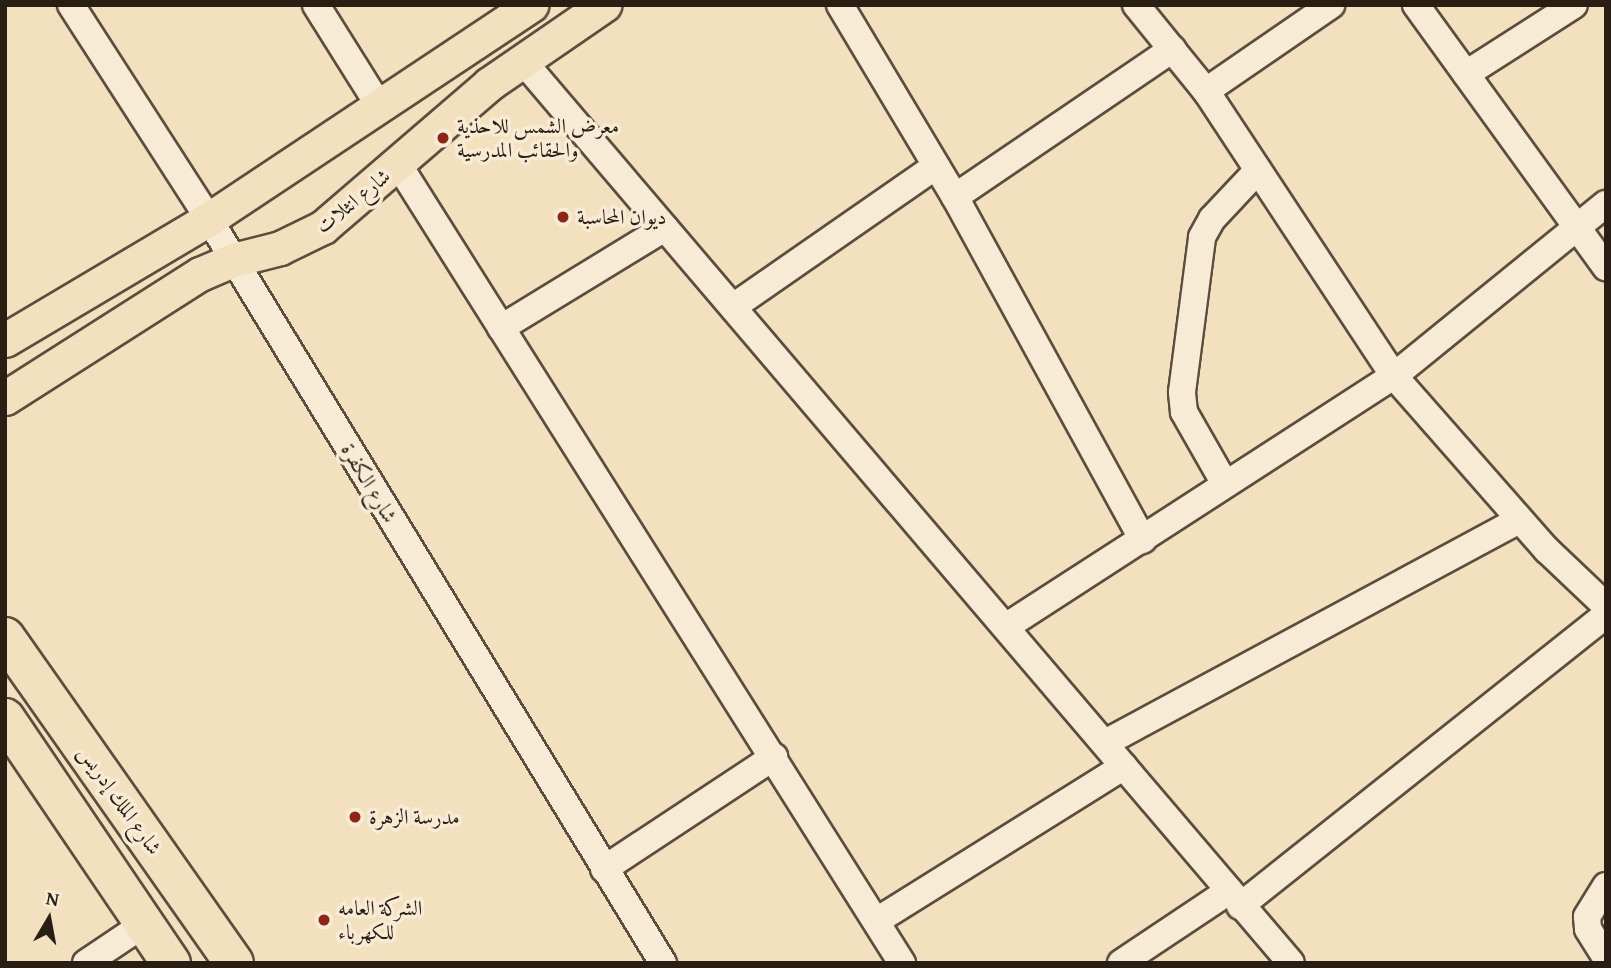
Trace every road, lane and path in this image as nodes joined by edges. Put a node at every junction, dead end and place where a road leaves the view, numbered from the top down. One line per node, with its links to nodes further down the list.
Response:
1 (71, 5): 20 (street, شارع الكفرة)
2 (316, 5): 14 (street)
3 (531, 5): 14 (main road)
4 (604, 5): 11 (main road, شارع انثلات)
5 (840, 5): 16 (street)
6 (1136, 5): 10 (street)
7 (1331, 5): 13 (street)
8 (1416, 5): 12 (street)
9 (1574, 5): 12 (street)
10 (1173, 49): 13 (street); 18 (street)
11 (522, 60): 15 (main road, شارع انثلات); 21 (street)
12 (1466, 75): 22 (street)
13 (1206, 91): 17 (street)
14 (380, 107): 20 (main road)
15 (398, 164): 23 (main road, شارع انثلات); 26 (street)
16 (936, 166): 18 (street); 25 (street)
17 (1258, 170): 28 (street); 30 (street)
18 (955, 197): 32 (street)
19 (1606, 204): 22 (street)
20 (209, 219): 23 (street, شارع الكفرة); 27 (main road)
21 (665, 228): 25 (street); 26 (street)
22 (1577, 228): 24 (street); 28 (street)
23 (233, 260): 29 (main road, شارع انثلات); 41 (street, شارع الكفرة)
24 (1606, 267)
25 (733, 307): 35 (street)
26 (501, 328): 39 (street)
27 (9, 330)
28 (1394, 376): 30 (street); 31 (street)
29 (5, 398)
30 (1225, 484): 32 (street)
31 (1520, 520): 33 (street); 38 (street)
32 (1143, 540): 35 (street)
33 (1606, 606)
34 (1606, 615): 43 (street)
35 (1007, 626): 38 (street)
36 (5, 637): 50 (highway, شارع الملك إدريس)
37 (5, 718): 45 (highway)
38 (1105, 743): 40 (street)
39 (774, 757): 41 (street); 44 (street)
40 (1124, 766): 43 (street); 44 (street)
41 (604, 869): 51 (street, شارع الكفرة)
42 (1606, 886): 46 (street)
43 (1235, 899): 47 (street); 53 (street)
44 (878, 920): 52 (street)
45 (144, 924): 48 (street); 49 (highway)
46 (1606, 958)
47 (1131, 960)
48 (86, 963)
49 (171, 963)
50 (234, 963)
51 (663, 963)
52 (902, 963)
53 (1291, 963)

